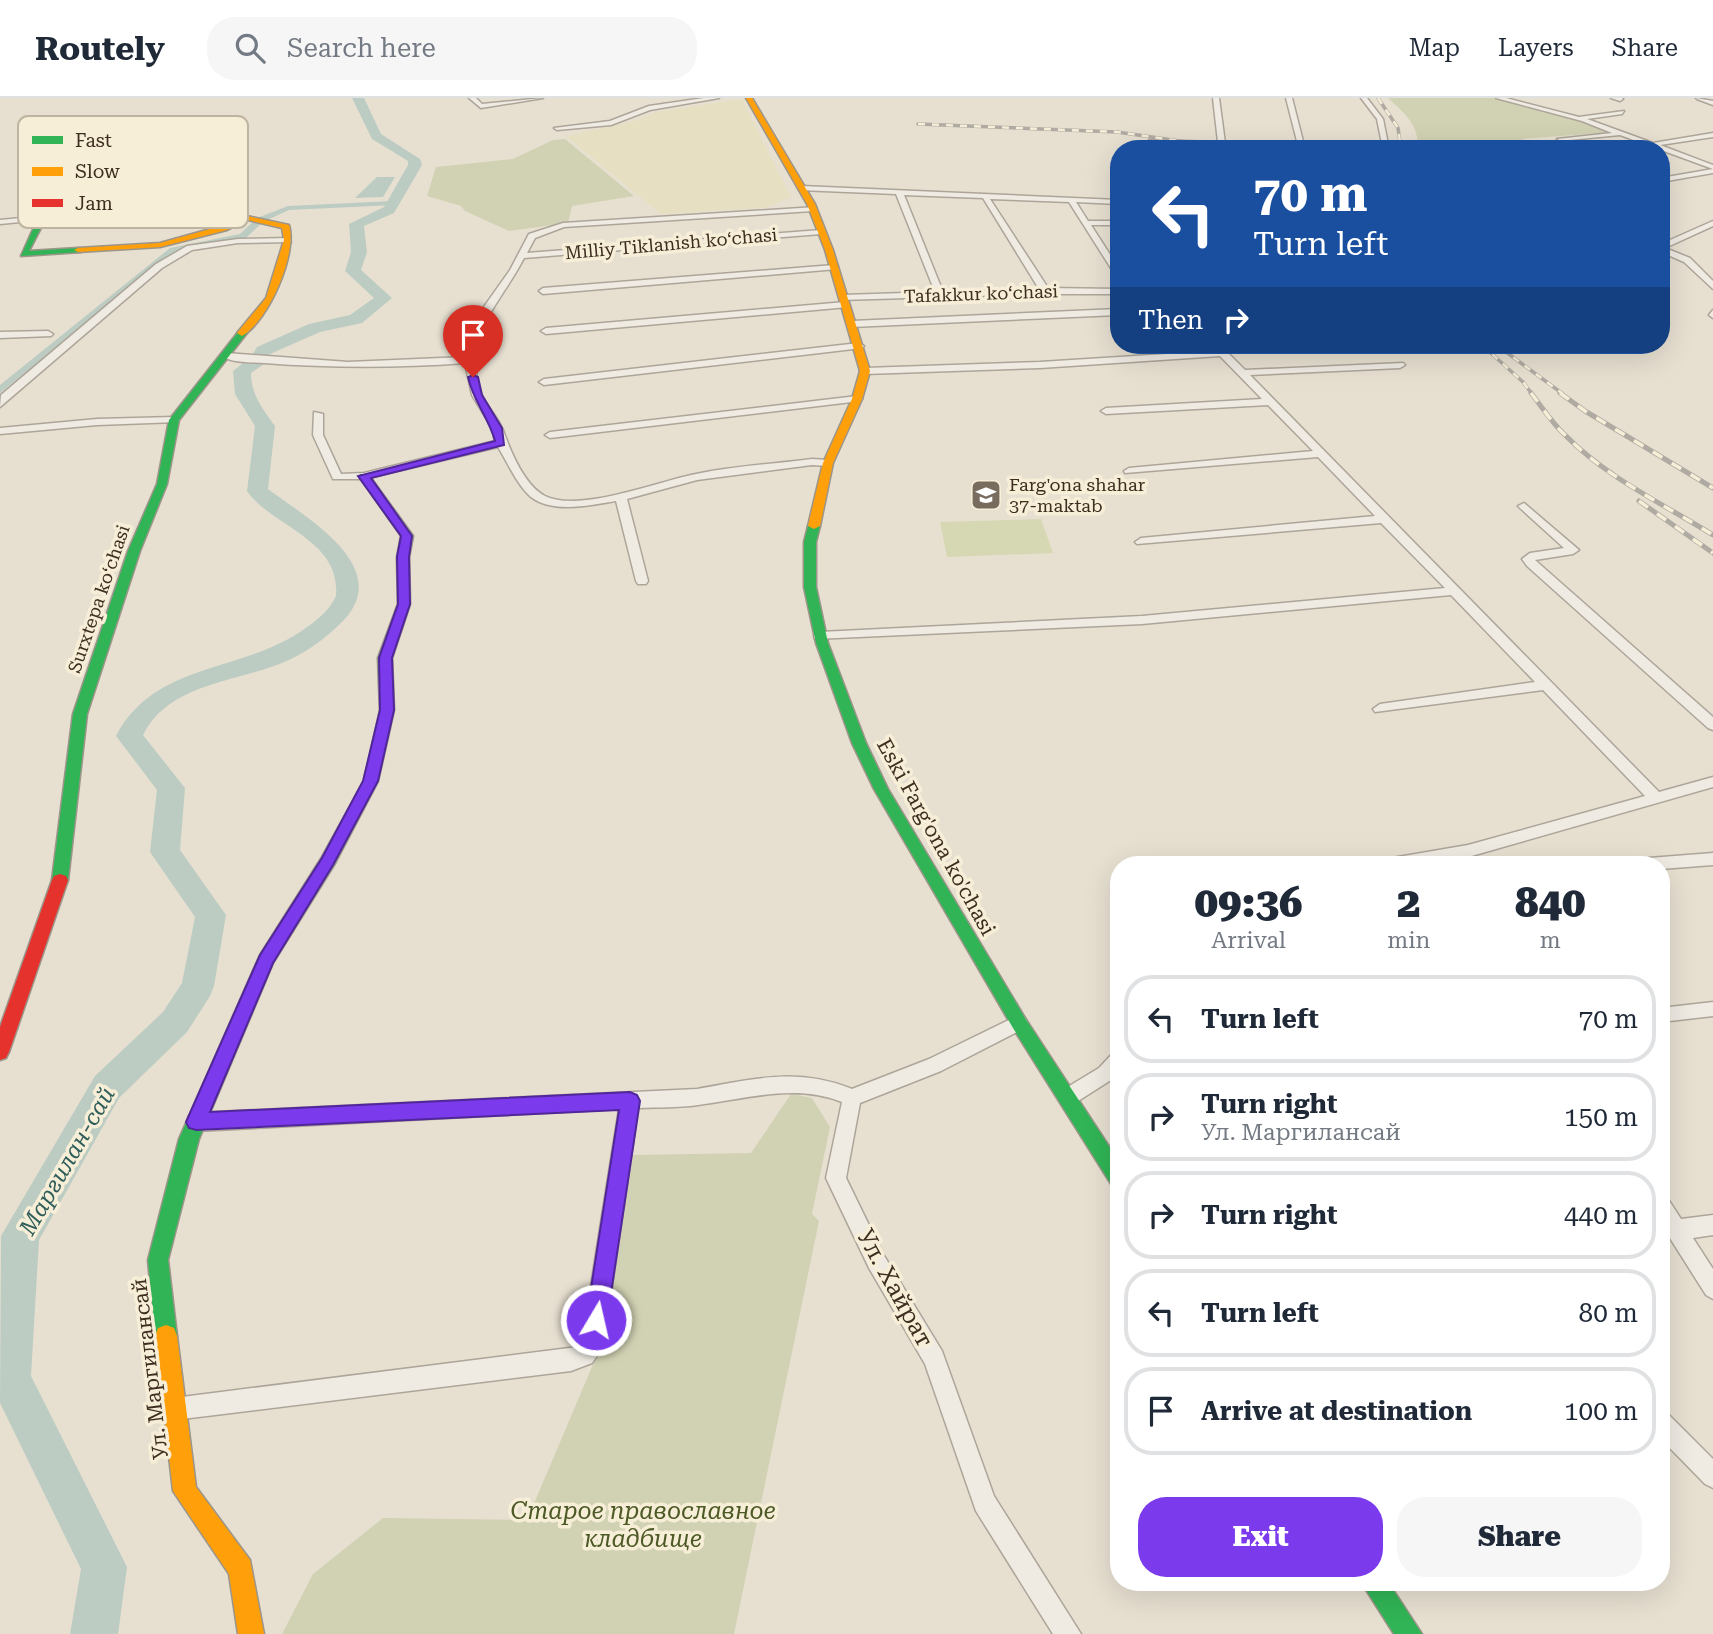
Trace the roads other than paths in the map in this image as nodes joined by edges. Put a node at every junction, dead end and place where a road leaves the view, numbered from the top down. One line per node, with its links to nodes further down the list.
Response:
1 (472, 98): 2 (street)
2 (540, 98)
3 (716, 98): 14 (street)
4 (749, 98): 5 (street); 26 (street, Eski Farg'ona ko'chasi)
5 (755, 98)
6 (1216, 98): 17 (street)
7 (1289, 98): 18 (street)
8 (1364, 98): 19 (street)
9 (1500, 98): 13 (street)
10 (1699, 98): 11 (street)
11 (1713, 103)
12 (1622, 112): 13 (street)
13 (1579, 119): 15 (street)
14 (557, 128)
15 (1624, 134): 20 (street); 21 (street)
16 (1713, 135): 22 (street)
17 (1221, 140)
18 (1301, 140)
19 (1385, 140)
20 (1563, 140)
21 (1640, 140)
22 (1670, 142)
23 (1670, 152): 24 (street)
24 (1713, 169): 25 (street)
25 (1670, 177)
26 (802, 188): 27 (street); 31 (street, Eski Farg'ona ko'chasi)
27 (899, 192): 28 (street); 53 (street)
28 (985, 196): 29 (street); 50 (street)
29 (1071, 200): 30 (street); 37 (street)
30 (1110, 202)
31 (813, 209): 42 (street, Eski Farg'ona ko'chasi); 47 (street)
32 (18, 220): 35 (street)
33 (248, 221): 34 (street)
34 (251, 221): 36 (street); 43 (street)
35 (0, 222)
36 (248, 222)
37 (1086, 223): 38 (street); 46 (street)
38 (1110, 223)
39 (1713, 223): 44 (street)
40 (37, 228): 41 (street)
41 (224, 228)
42 (821, 232): 47 (street, Milliy Tiklanish koʻchasi); 48 (street, Eski Farg'ona ko'chasi)
43 (288, 240): 63 (street, Surxtepa koʻchasi); 71 (street)
44 (1670, 244)
45 (1670, 252): 49 (street)
46 (1110, 255)
47 (522, 256): 64 (street)
48 (834, 267): 51 (street); 54 (street, Eski Farg'ona ko'chasi)
49 (1713, 286)
50 (1045, 290): 52 (street, Tafakkur koʻchasi); 53 (street, Tafakkur koʻchasi)
51 (543, 291)
52 (1110, 292)
53 (940, 295): 54 (street, Tafakkur koʻchasi)
54 (844, 302): 56 (street, Eski Farg'ona ko'chasi); 57 (street, Tafakkur koʻchasi)
55 (1110, 312): 56 (street)
56 (852, 324): 60 (street, Eski Farg'ona ko'chasi)
57 (546, 331)
58 (48, 334): 59 (street)
59 (0, 335)
60 (859, 346): 66 (street, Eski Farg'ona ko'chasi); 68 (street)
61 (1163, 354): 66 (street)
62 (1224, 354): 67 (street)
63 (226, 356): 64 (street); 74 (street, Surxtepa koʻchasi)
64 (469, 360): 77 (street)
65 (1400, 365): 67 (street)
66 (865, 371): 69 (street, Eski Farg'ona ko'chasi)
67 (1241, 373): 70 (street)
68 (544, 382)
69 (857, 399): 76 (street); 79 (street, Eski Farg'ona ko'chasi)
70 (1269, 402): 72 (street); 78 (street)
71 (0, 404)
72 (1106, 411)
73 (318, 414): 81 (street)
74 (174, 420): 75 (street); 100 (street, Surxtepa koʻchasi)
75 (0, 431)
76 (550, 435)
77 (501, 443): 81 (street); 82 (street)
78 (1320, 454): 80 (street); 84 (street)
79 (828, 463): 82 (street); 88 (street, Eski Farg'ona ko'chasi)
80 (1129, 471)
81 (364, 476): 105 (street, Ул. Маргилансай)
82 (621, 497): 86 (street)
83 (1524, 506): 91 (street)
84 (1384, 519): 85 (street); 87 (street)
85 (1141, 542)
86 (642, 581)
87 (1454, 591): 88 (street); 89 (street)
88 (820, 636): 99 (street, Eski Farg'ona ko'chasi)
89 (1546, 685): 90 (street); 93 (street)
90 (1380, 709)
91 (1713, 726)
92 (1713, 782): 93 (street)
93 (1657, 799): 94 (street)
94 (1450, 856)
95 (1713, 859): 96 (street)
96 (1670, 862)
97 (1713, 1009): 98 (street)
98 (1670, 1014)
99 (1019, 1023): 102 (street, Eski Farg'ona ko'chasi); 103 (street)
100 (0, 1052)
101 (1110, 1069): 102 (street)
102 (1068, 1097): 106 (street, Eski Farg'ona ko'chasi)
103 (852, 1098): 104 (street); 116 (street, Ул. Хайрат)
104 (630, 1101): 105 (street); 111 (street)
105 (196, 1122): 111 (street, Ул. Маргилансай)
106 (1110, 1164)
107 (1670, 1220): 109 (street)
108 (1713, 1225): 109 (street)
109 (1676, 1230): 110 (street)
110 (1713, 1289)
111 (174, 1409): 115 (street, Ул. Маргилансай)
112 (1670, 1432): 113 (street)
113 (1713, 1476)
114 (1379, 1591): 117 (street)
115 (251, 1634)
116 (1068, 1634)
117 (1409, 1634)

